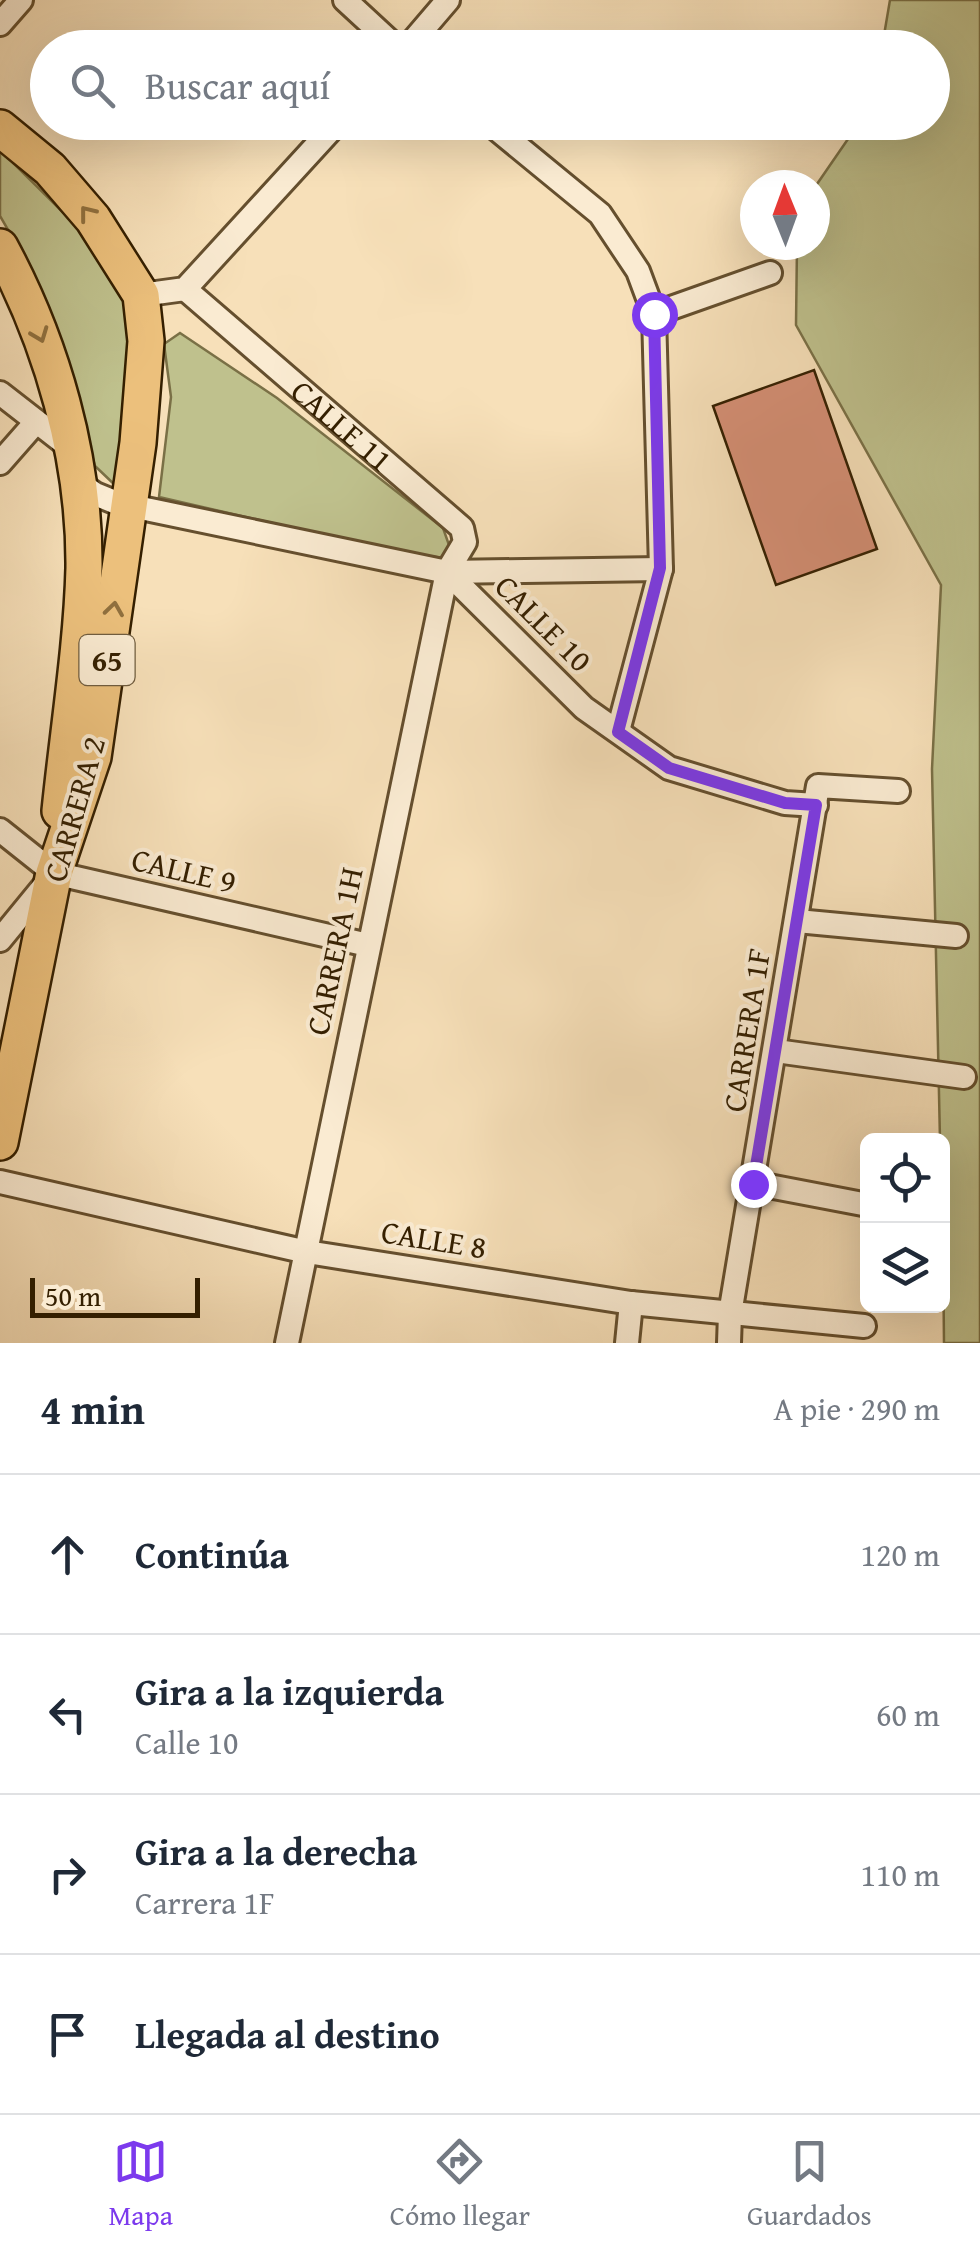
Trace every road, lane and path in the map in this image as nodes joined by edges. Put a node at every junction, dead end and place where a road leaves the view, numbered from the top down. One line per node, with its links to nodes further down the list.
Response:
1 (21, 0): 4 (street)
2 (345, 0): 5 (street)
3 (448, 0): 6 (street)
4 (0, 24)
5 (378, 30)
6 (422, 30)
7 (0, 128): 13 (highway, 65, one-way to 7)
8 (322, 140): 12 (street)
9 (510, 140): 14 (street)
10 (0, 247): 18 (highway, 65, one-way to 18)
11 (770, 273): 14 (street)
12 (185, 289): 13 (street); 21 (street, CALLE 11)
13 (141, 295): 19 (highway, CARRERA 2 / 65)
14 (654, 314): 20 (street)
15 (0, 393): 16 (street)
16 (36, 422): 17 (street); 18 (street)
17 (0, 463)
18 (75, 465): 19 (street, CALLE 10); 26 (highway, 65)
19 (129, 505): 21 (street, CALLE 10); 26 (highway, CARRERA 2 / 65, one-way to 19)
20 (660, 568): 21 (street, CALLE 10); 22 (street)
21 (447, 572): 22 (street, CALLE 10); 30 (street, CARRERA 1H)
22 (618, 732): 24 (street, CALLE 10)
23 (898, 792): 24 (street, CALLE 10)
24 (817, 795): 27 (street, CARRERA 1F)
25 (0, 830): 26 (street, CALLE 9)
26 (54, 873): 29 (street); 30 (street, CALLE 9); 33 (highway, CARRERA 2 / 65)
27 (797, 921): 28 (street); 31 (street, CARRERA 1F)
28 (956, 936)
29 (0, 940)
30 (368, 945): 37 (street, CARRERA 1H)
31 (776, 1050): 32 (street); 35 (street, CARRERA 1F)
32 (964, 1076)
33 (0, 1142)
34 (0, 1182): 37 (street, CALLE 8)
35 (753, 1184): 36 (street); 39 (street, CARRERA 1F)
36 (860, 1204)
37 (307, 1252): 38 (street, CALLE 8); 41 (street, CARRERA 1H)
38 (631, 1303): 39 (street, CALLE 8); 42 (street)
39 (730, 1314): 40 (street, CALLE 8); 43 (street, CARRERA 1F)
40 (864, 1326)
41 (287, 1343)
42 (627, 1343)
43 (730, 1343)

